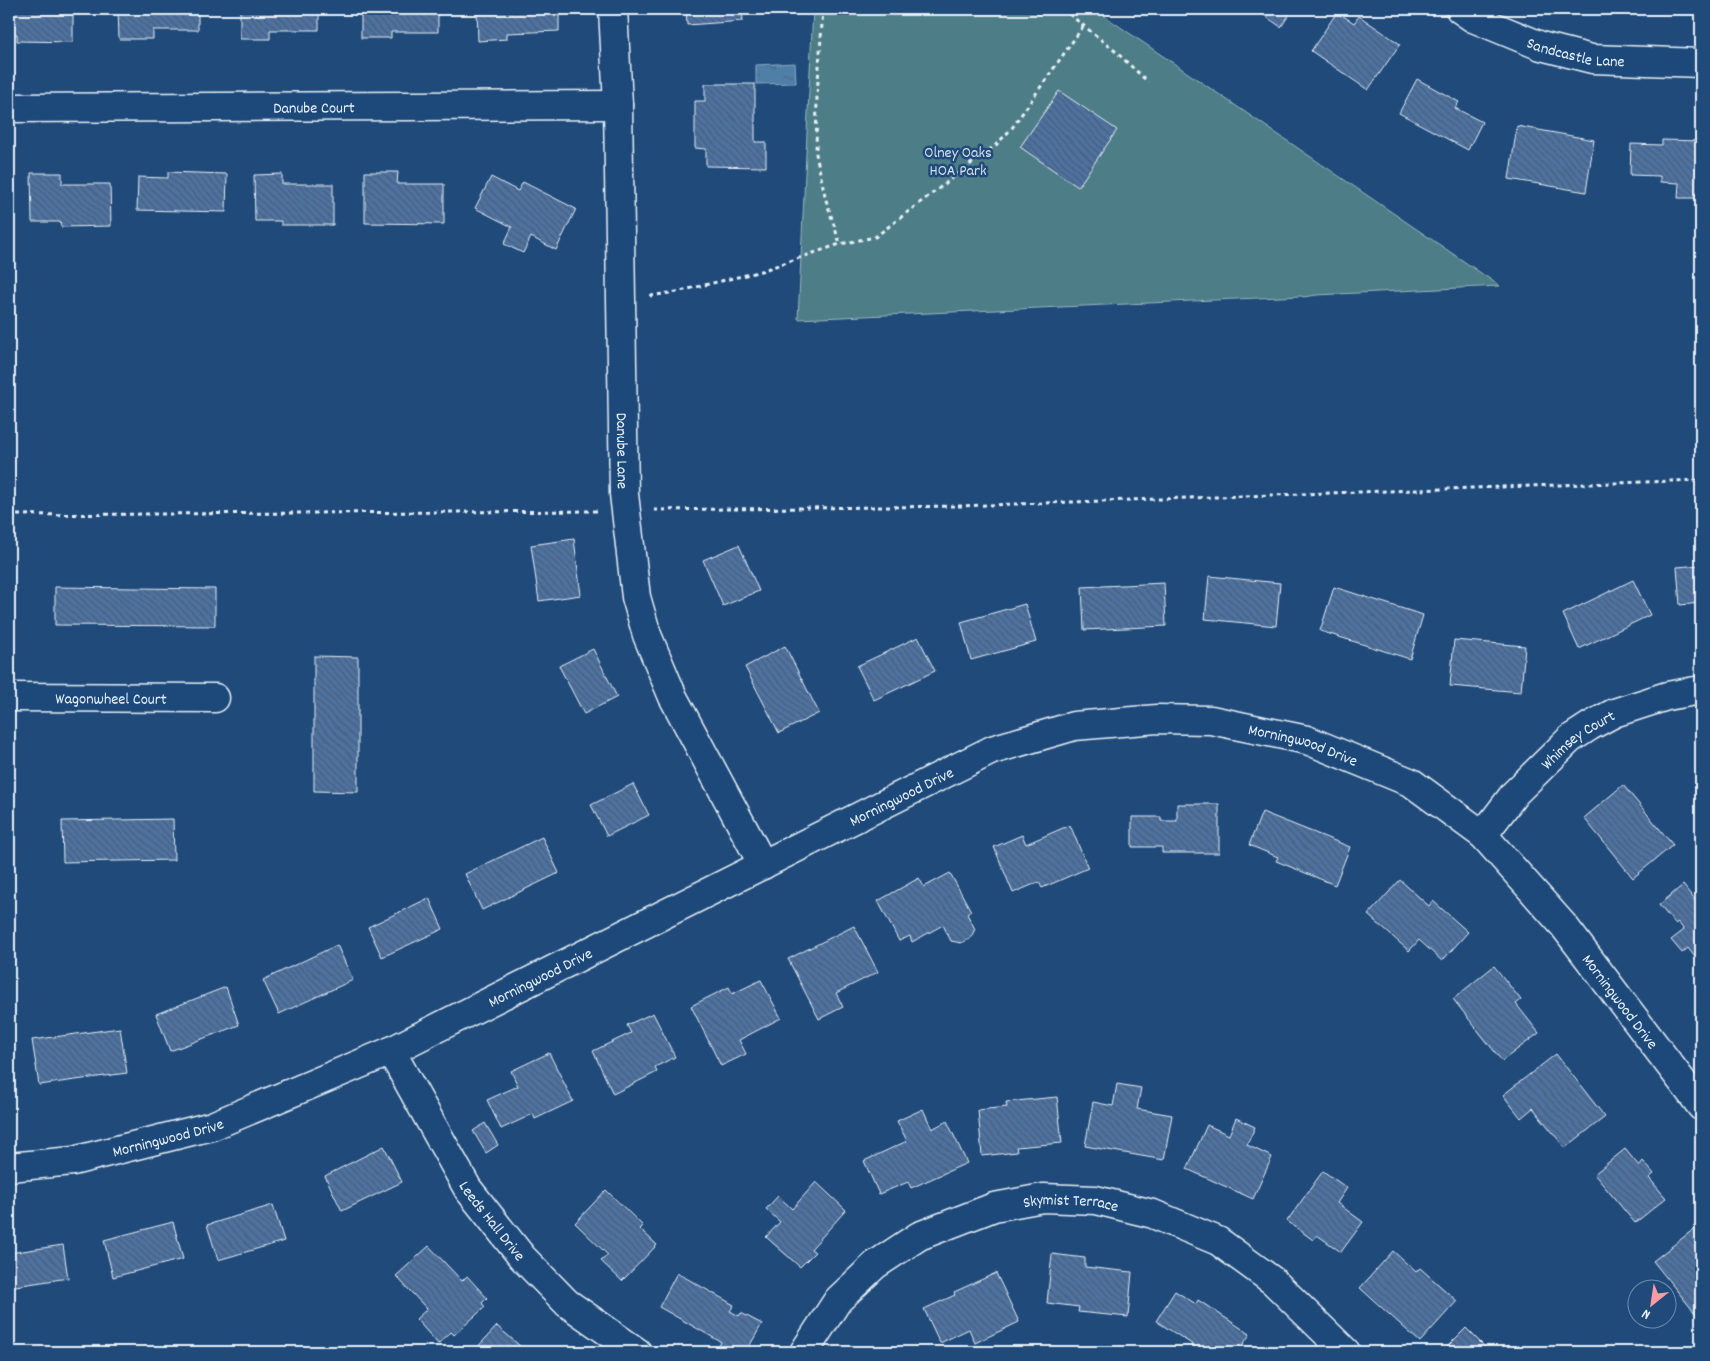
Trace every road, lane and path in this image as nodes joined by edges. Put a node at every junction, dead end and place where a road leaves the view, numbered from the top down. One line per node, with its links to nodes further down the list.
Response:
1 (613, 9): 8 (street, Danube Lane)
2 (823, 9): 10 (path)
3 (1063, 9): 5 (path)
4 (1460, 9): 6 (street, Sandcastle Lane)
5 (1084, 25): 7 (path); 10 (path)
6 (1701, 63)
7 (1148, 82)
8 (618, 105): 9 (street, Danube Court); 11 (street, Danube Lane)
9 (9, 108)
10 (840, 244): 11 (path)
11 (621, 301): 13 (street, Danube Lane)
12 (1701, 480): 13 (path)
13 (625, 511): 14 (path); 19 (street, Danube Lane)
14 (9, 515)
15 (1701, 690): 18 (street, Whimsey Court)
16 (9, 697): 17 (street, Wagonwheel Court)
17 (215, 698)
18 (1483, 835): 19 (street, Morningwood Drive); 21 (street, Morningwood Drive)
19 (763, 865): 20 (street, Morningwood Drive)
20 (391, 1051): 22 (street, Morningwood Drive); 23 (street, Leeds Hall Drive)
21 (1701, 1106)
22 (9, 1167)
23 (637, 1352)
24 (804, 1352): 25 (street, Skymist Terrace)
25 (1346, 1352)

